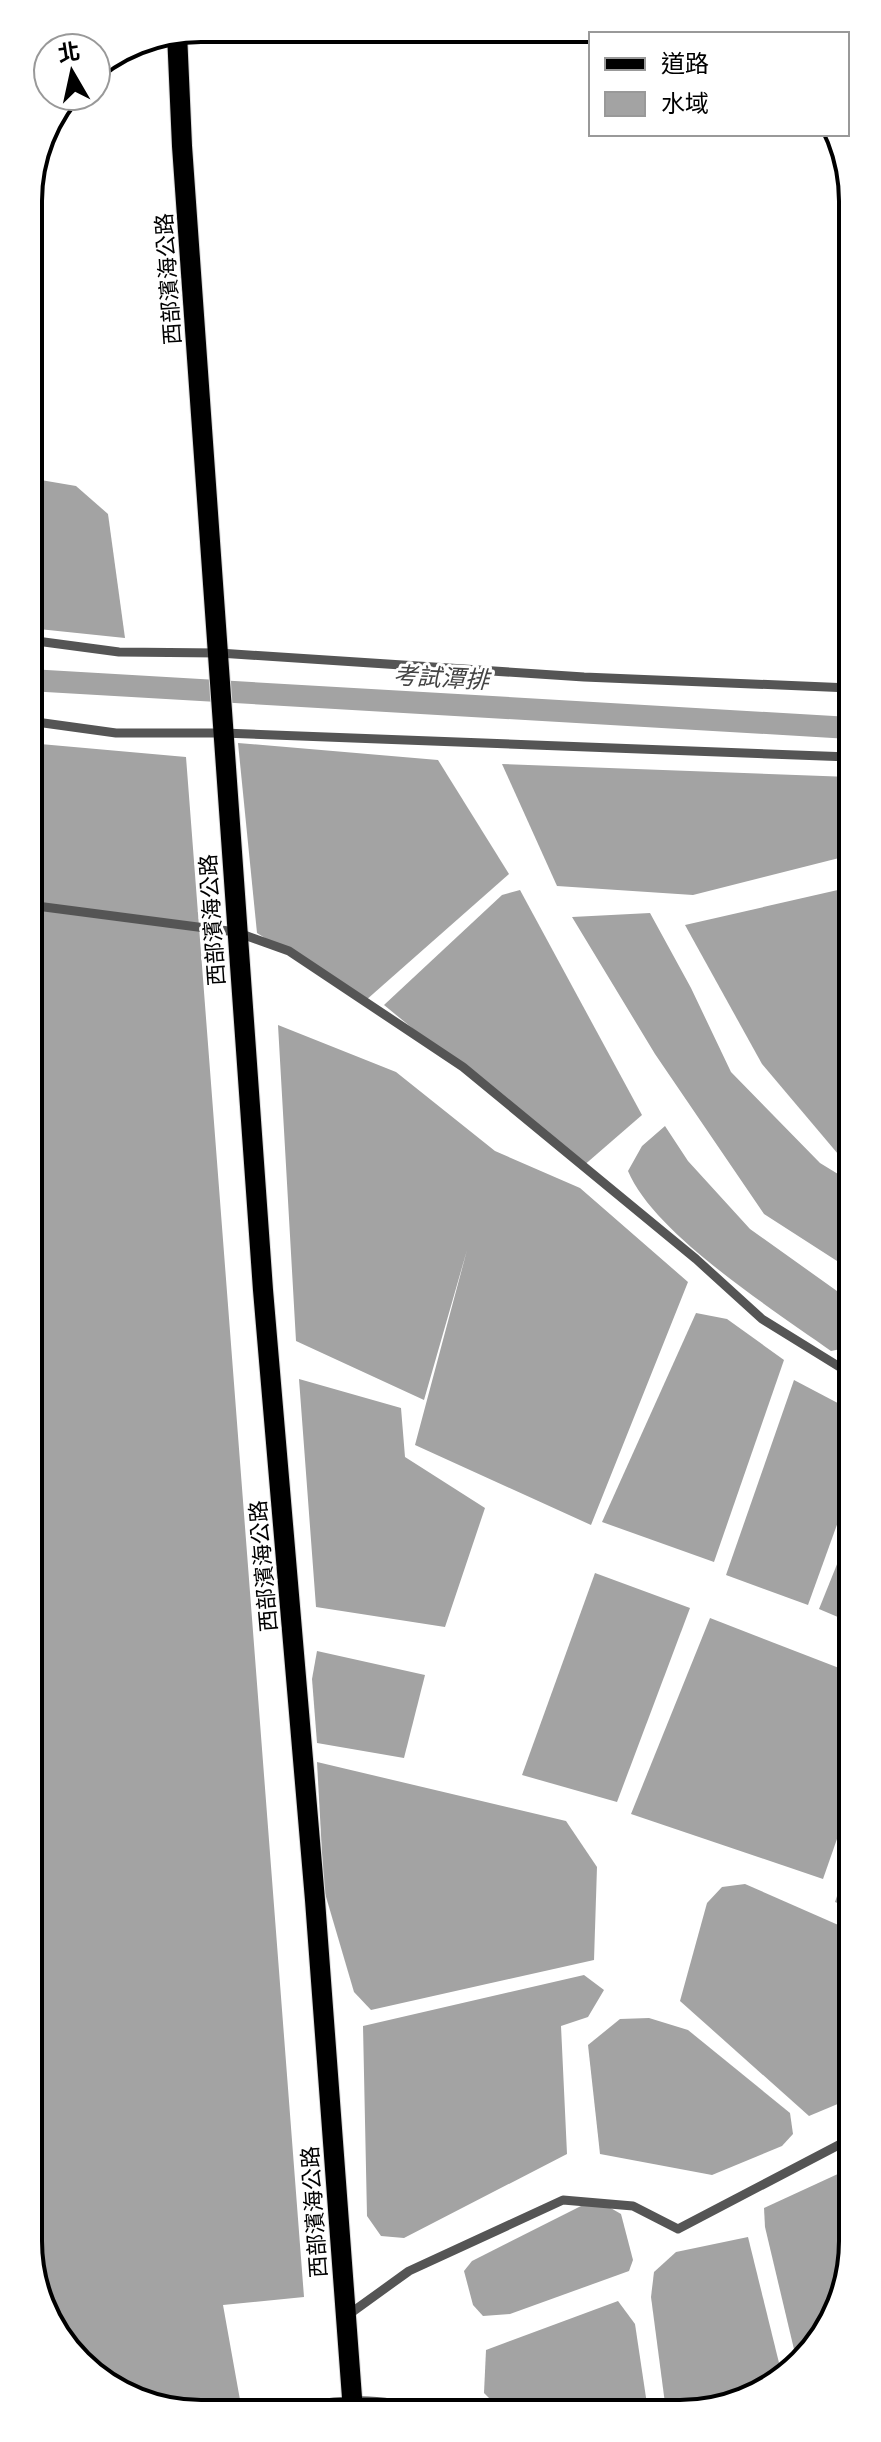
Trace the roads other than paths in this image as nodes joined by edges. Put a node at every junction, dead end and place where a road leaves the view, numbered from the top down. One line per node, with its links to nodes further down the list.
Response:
1 (178, 44): 3 (main road, 西部濱海公路)
2 (42, 642): 3 (lane)
3 (220, 659): 4 (lane); 6 (main road, 西部濱海公路)
4 (839, 688)
5 (42, 723): 6 (lane)
6 (223, 725): 7 (lane); 9 (main road, 西部濱海公路)
7 (839, 756)
8 (42, 907): 9 (lane)
9 (236, 932): 10 (lane); 12 (main road, 西部濱海公路)
10 (839, 1367)
11 (839, 2145): 12 (lane)
12 (345, 2317): 13 (main road, 西部濱海公路)
13 (352, 2400)

